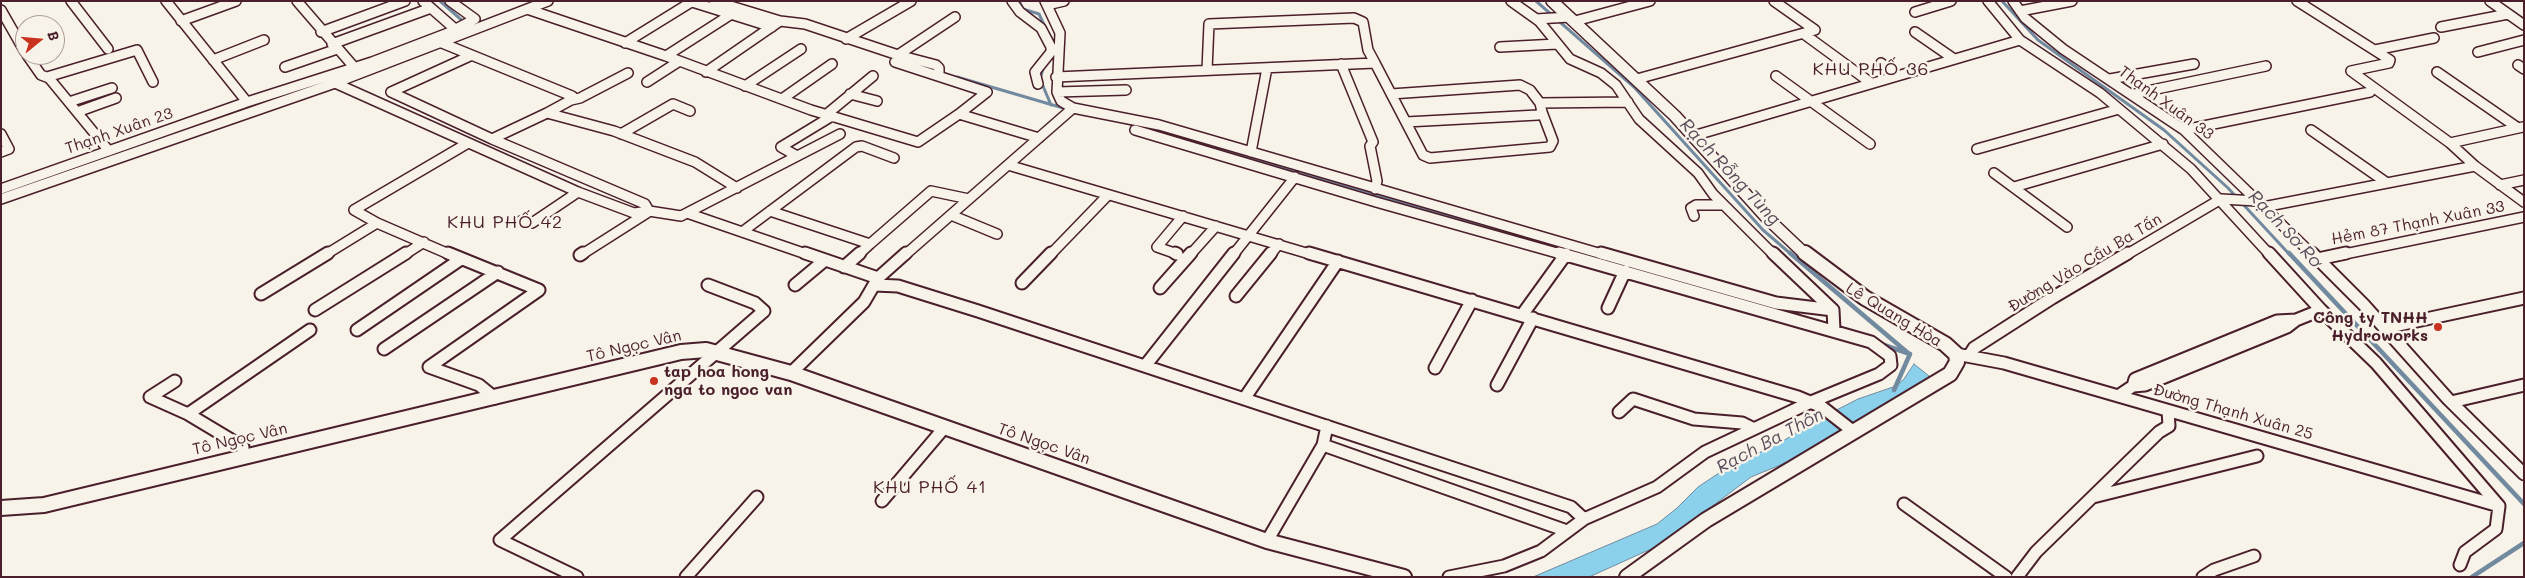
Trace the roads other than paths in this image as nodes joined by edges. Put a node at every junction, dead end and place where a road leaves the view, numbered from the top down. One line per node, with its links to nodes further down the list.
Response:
1 (71, 1): 55 (street)
2 (166, 1): 35 (street)
3 (236, 1): 35 (street)
4 (297, 1): 40 (street)
5 (405, 1): 40 (street)
6 (423, 1): 25 (street)
7 (450, 1): 39 (street, Thạnh Xuân 23)
8 (548, 1): 27 (street)
9 (714, 1): 36 (street)
10 (911, 1): 44 (street)
11 (1012, 1): 89 (street)
12 (1064, 1): 24 (street)
13 (1511, 1): 33 (street)
14 (1552, 1): 34 (street, Lê Quang Hòa)
15 (1650, 1): 34 (street)
16 (1774, 1): 42 (street)
17 (1950, 1): 29 (street)
18 (1988, 1): 47 (street)
19 (2013, 1): 28 (street, Thạnh Xuân 33)
20 (2072, 1): 28 (street)
21 (2297, 1): 56 (street)
22 (2490, 1): 30 (street)
23 (691, 2): 31 (street); 50 (street)
24 (1046, 3): 81 (street)
25 (431, 8): 39 (street); 52 (street)
26 (1, 10): 43 (street)
27 (527, 10): 49 (street); 50 (street)
28 (2020, 10): 84 (street, Thạnh Xuân 33)
29 (1915, 12)
30 (2508, 14): 37 (street); 38 (street)
31 (730, 15): 36 (street); 59 (street)
32 (955, 17): 60 (street)
33 (1540, 19): 34 (street); 51 (street)
34 (1569, 19): 83 (street, Lê Quang Hòa)
35 (180, 21): 62 (street)
36 (776, 24): 44 (street); 75 (street)
37 (2524, 26)
38 (2441, 27)
39 (455, 29): 72 (street, Thạnh Xuân 23)
40 (321, 32): 52 (street)
41 (1915, 32): 61 (street)
42 (1804, 34): 83 (street); 88 (street)
43 (15, 37)
44 (846, 38): 60 (street)
45 (2434, 38): 56 (street)
46 (264, 40): 62 (street)
47 (2020, 40): 61 (street); 107 (street)
48 (2524, 40): 57 (street)
49 (442, 43): 58 (street); 87 (street)
50 (625, 43): 59 (street)
51 (1558, 44): 53 (street); 105 (street)
52 (334, 46): 71 (street); 72 (street)
53 (1500, 47)
54 (801, 49): 90 (street)
55 (108, 50)
56 (2375, 50): 126 (street)
57 (2478, 52)
58 (470, 56): 100 (street); 124 (street)
59 (666, 56): 63 (street)
60 (897, 59): 112 (street)
61 (1954, 59): 78 (street)
62 (213, 60): 104 (street)
63 (678, 62): 75 (street); 86 (street)
64 (1375, 63): 67 (street); 74 (street); 96 (street)
65 (1881, 63): 78 (street)
66 (832, 64): 99 (street)
67 (1341, 64): 73 (street); 145 (street)
68 (2194, 64): 84 (street)
69 (34, 65): 82 (street)
70 (2266, 66): 97 (street)
71 (285, 67)
72 (354, 67): 104 (street, Thạnh Xuân 23)
73 (1267, 68): 74 (street); 133 (street)
74 (1207, 70): 81 (street)
75 (706, 72): 90 (street)
76 (2437, 72): 115 (street)
77 (628, 73): 100 (street)
78 (1897, 75): 88 (street)
79 (873, 76): 95 (street)
80 (1776, 76): 102 (street)
81 (1056, 77): 93 (street)
82 (47, 78): 85 (street); 103 (street)
83 (1637, 79): 122 (street, Lê Quang Hòa)
84 (2110, 80): 97 (street, Thạnh Xuân 33)
85 (153, 82)
86 (647, 82)
87 (335, 83): 125 (street); 148 (street)
88 (1871, 83): 102 (street)
89 (1038, 84)
90 (745, 86): 99 (street)
91 (112, 88): 103 (street)
92 (1126, 90): 93 (street)
93 (1057, 92): 108 (street)
94 (2370, 92): 117 (street)
95 (850, 94): 101 (street); 113 (street)
96 (1391, 94): 106 (street); 114 (street)
97 (2133, 94): 117 (street, Thạnh Xuân 33)
98 (116, 98): 110 (street)
99 (782, 99): 113 (street)
100 (571, 100): 111 (street)
101 (877, 101)
102 (1811, 101): 122 (street); 127 (street)
103 (69, 102): 110 (street)
104 (247, 102): 130 (street, Thạnh Xuân 23)
105 (1628, 102): 106 (street); 153 (street)
106 (1541, 108): 114 (street); 114 (street)
107 (2119, 109): 128 (street); 129 (street)
108 (1070, 110): 123 (street); 133 (street)
109 (690, 111): 120 (street)
110 (77, 112): 130 (street)
111 (547, 113): 120 (street); 124 (street)
112 (959, 114): 113 (street); 123 (street)
113 (829, 115): 132 (street)
114 (1406, 122)
115 (2521, 127): 126 (street)
116 (1135, 130): 133 (street)
117 (2184, 130): 152 (street, Thạnh Xuân 33)
118 (2311, 130): 140 (street)
119 (1, 134): 131 (street)
120 (621, 134): 143 (street)
121 (840, 134): 132 (street)
122 (1693, 136): 202 (street, Lê Quang Hòa)
123 (1039, 138): 135 (street)
124 (492, 139): 154 (street)
125 (468, 143): 146 (street); 162 (street)
126 (2450, 143): 136 (street)
127 (1870, 144)
128 (2163, 144): 142 (street); 150 (street)
129 (1976, 149)
130 (109, 151): 144 (street, Thạnh Xuân 23)
131 (1, 152)
132 (797, 156): 143 (street)
133 (1252, 157): 138 (street); 145 (street)
134 (894, 158): 155 (street)
135 (1008, 165): 147 (street); 149 (street)
136 (2475, 166): 140 (street); 141 (street)
137 (1994, 173): 142 (street)
138 (1295, 177): 167 (street); 173 (street)
139 (2524, 180): 141 (street)
140 (2387, 183): 152 (street)
141 (2500, 185): 151 (street)
142 (2014, 187): 164 (street)
143 (737, 188): 156 (street)
144 (1, 189)
145 (1375, 189): 192 (street)
146 (578, 192): 154 (street); 161 (street)
147 (1108, 195): 158 (street); 182 (street)
148 (1, 199)
149 (969, 199): 157 (street); 169 (street)
150 (2220, 199): 152 (street); 193 (street); 202 (street, Đường Vào Cầu Ba Tấn)
151 (2524, 202)
152 (2260, 204): 175 (street, Thạnh Xuân 33)
153 (1719, 205): 159 (street); 192 (street)
154 (650, 211): 156 (street); 171 (street)
155 (770, 211): 165 (street); 169 (street)
156 (687, 213): 165 (street)
157 (951, 215): 166 (street); 181 (street)
158 (1183, 216): 163 (street); 172 (street)
159 (1694, 216)
160 (2524, 217): 175 (street, Hẻm 87 Thạnh Xuân 33)
161 (521, 221)
162 (378, 223): 168 (street); 186 (street)
163 (1216, 226): 167 (street); 185 (street)
164 (2067, 227)
165 (742, 232): 176 (street)
166 (998, 234)
167 (1248, 235): 170 (street); 203 (street)
168 (424, 242): 174 (street); 191 (street)
169 (870, 244): 178 (street)
170 (1279, 244): 177 (street); 187 (street)
171 (580, 254)
172 (1177, 254)
173 (1566, 254): 179 (street); 194 (street)
174 (461, 259): 180 (street); 198 (street)
175 (2318, 259): 196 (street, Thạnh Xuân 33)
176 (825, 260): 178 (street); 184 (street)
177 (1338, 261): 189 (street); 211 (street)
178 (844, 267): 181 (street)
179 (1625, 271): 190 (street); 199 (street)
180 (498, 272): 200 (street); 210 (street)
181 (876, 282): 203 (street); 205 (street)
182 (1022, 283)
183 (708, 285): 201 (street)
184 (795, 285)
185 (1160, 288)
186 (262, 294)
187 (1236, 296)
188 (2524, 298): 196 (street)
189 (1472, 300): 194 (street); 204 (street)
190 (1608, 308)
191 (315, 310)
192 (1833, 310): 199 (street)
193 (2321, 310): 209 (street); 229 (street)
194 (1522, 315): 195 (street)
195 (1534, 318): 207 (street); 213 (street)
196 (2384, 328): 212 (street, Thạnh Xuân 33)
197 (310, 330): 216 (street)
198 (357, 330)
199 (1834, 330): 213 (street)
200 (384, 349)
201 (715, 352): 205 (street, Tô Ngọc Vân); 210 (street, Tô Ngọc Vân); 237 (street)
202 (1962, 355): 209 (street, Đường Thạnh Xuân 25); 220 (street, Lê Quang Hòa)
203 (1145, 366): 211 (street)
204 (1435, 368)
205 (791, 373): 217 (street, Tô Ngọc Vân)
206 (175, 381): 216 (street)
207 (1497, 385)
208 (2524, 385): 212 (street)
209 (2118, 396): 214 (street, Đường Thạnh Xuân 25)
210 (495, 398): 222 (street, Tô Ngọc Vân)
211 (1244, 399): 218 (street)
212 (2451, 402): 224 (street, Thạnh Xuân 33)
213 (1816, 405): 219 (street); 220 (street)
214 (2168, 411): 226 (street); 229 (street, Đường Thạnh Xuân 25)
215 (1619, 412): 219 (street)
216 (188, 414): 222 (street)
217 (944, 428): 227 (street); 233 (street, Tô Ngọc Vân)
218 (1326, 428): 221 (street); 231 (street)
219 (1754, 429): 231 (street)
220 (1851, 429): 236 (street, Lê Quang Hòa)
221 (1322, 443): 232 (street); 233 (street)
222 (243, 456): 230 (street, Tô Ngọc Vân)
223 (2257, 456): 226 (street)
224 (2524, 474)
225 (757, 497): 238 (street)
226 (2092, 498): 242 (street)
227 (882, 501)
228 (1904, 504): 241 (street)
229 (2499, 506): 235 (street)
230 (1, 508)
231 (1584, 519): 232 (street)
232 (1567, 531): 240 (street)
233 (1268, 541): 239 (street, Tô Ngọc Vân)
234 (2254, 556): 243 (street)
235 (2460, 565)
236 (1632, 574)
237 (577, 577)
238 (686, 577)
239 (1404, 577)
240 (1450, 577)
241 (2006, 577)
242 (2017, 577)
243 (2203, 577)

